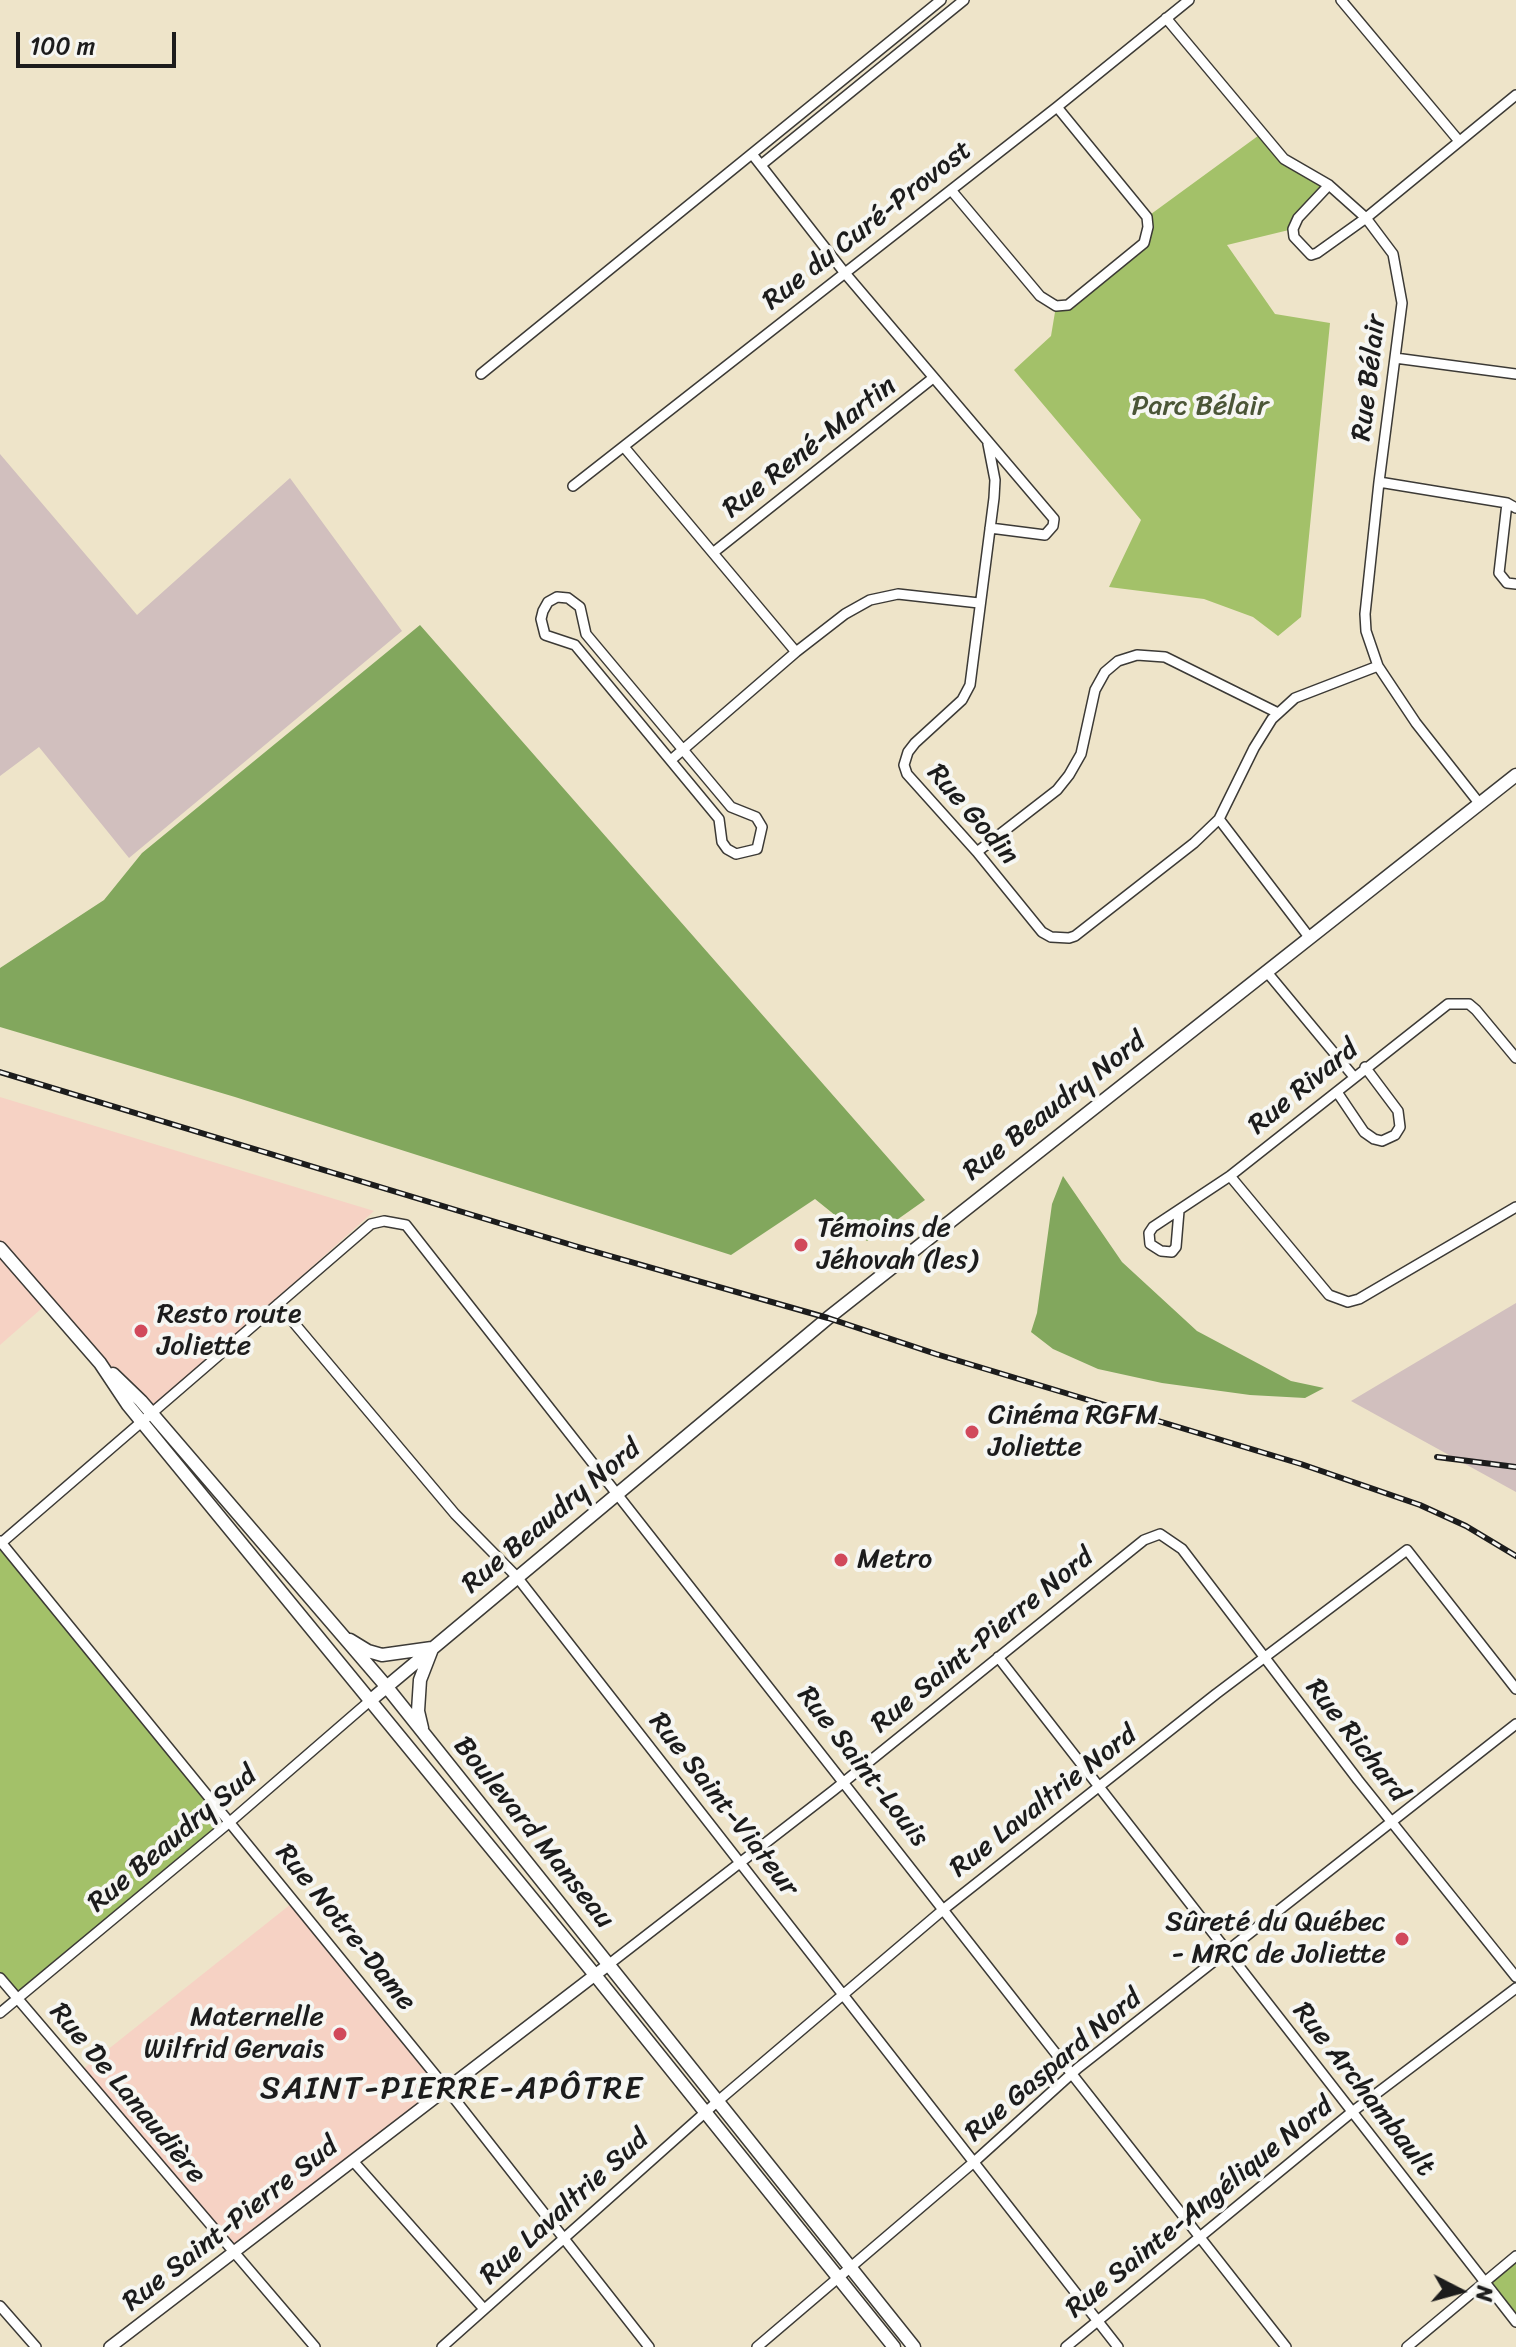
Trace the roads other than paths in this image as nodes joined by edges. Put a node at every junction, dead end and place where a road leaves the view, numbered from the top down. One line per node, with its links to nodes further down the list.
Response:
1 (941, 0): 9 (street)
2 (964, 0): 10 (street)
3 (1189, 0): 5 (street, Rue du Curé-Provost)
4 (1341, 0): 8 (street)
5 (1166, 18): 7 (street, Rue du Curé-Provost); 11 (street, Rue Bélair)
6 (1516, 95): 8 (street)
7 (1057, 107): 12 (street, Rue du Curé-Provost); 12 (street)
8 (1459, 141): 13 (street)
9 (752, 154): 10 (street); 16 (street)
10 (761, 165): 14 (street)
11 (1329, 185): 13 (street, Rue Bélair); 13 (street)
12 (951, 190): 14 (street, Rue du Curé-Provost)
13 (1366, 218): 15 (street, Rue Bélair)
14 (844, 272): 18 (street); 20 (street, Rue du Curé-Provost)
15 (1395, 358): 17 (street); 21 (street, Rue Bélair)
16 (481, 374)
17 (1516, 374)
18 (933, 378): 19 (street); 25 (street, Rue René-Martin)
19 (988, 444): 24 (street, Rue Godin); 24 (street)
20 (624, 447): 22 (street, Rue du Curé-Provost); 25 (street)
21 (1379, 482): 23 (street); 29 (street, Rue Bélair)
22 (573, 486)
23 (1511, 505): 26 (street)
24 (990, 528): 27 (street, Rue Godin)
25 (714, 552): 28 (street)
26 (1516, 584)
27 (979, 603): 28 (street); 36 (street, Rue Godin)
28 (796, 652): 31 (street)
29 (1378, 666): 30 (street); 34 (street, Rue Bélair)
30 (1278, 713): 35 (street); 36 (street)
31 (683, 750): 32 (street); 32 (street); 32 (street)
32 (671, 760)
33 (1516, 775): 34 (main road, Rue Beaudry Nord)
34 (1479, 803): 37 (main road, Rue Beaudry Nord)
35 (1219, 819): 36 (street, Rue Godin); 37 (street)
36 (977, 852)
37 (1309, 937): 38 (main road, Rue Beaudry Nord)
38 (1266, 971): 41 (street); 49 (main road, Rue Beaudry Nord)
39 (1516, 1058): 40 (street, Rue Rivard)
40 (1365, 1067): 41 (street, Rue Rivard); 42 (street)
41 (1354, 1077): 42 (street, Rue Rivard)
42 (1337, 1092): 43 (street, Rue Rivard)
43 (1230, 1176): 44 (street); 45 (street, Rue Rivard)
44 (1516, 1207)
45 (1179, 1211): 45 (street, Rue Rivard)
46 (0, 1248): 48 (main road, Boulevard Manseau)
47 (278, 1304): 48 (street); 49 (street, Rue Saint-Louis); 52 (street, Rue Saint-Viateur)
48 (146, 1416): 51 (street); 53 (main road, Boulevard Manseau); 59 (main road, Boulevard Manseau)
49 (618, 1494): 52 (main road, Rue Beaudry Nord); 62 (street, Rue Saint-Louis)
50 (1160, 1534): 55 (street, Rue Saint-Pierre Nord); 56 (street, Rue Richard)
51 (0, 1542): 64 (street, Rue Notre-Dame)
52 (517, 1577): 54 (main road, Rue Beaudry Nord); 66 (street, Rue Saint-Viateur)
53 (338, 1632): 54 (main road); 57 (main road, Boulevard Manseau)
54 (432, 1648): 57 (main road, Rue Beaudry Nord); 61 (main road)
55 (998, 1657): 62 (street, Rue Saint-Pierre Nord); 63 (street, Rue Archambault)
56 (1264, 1658): 58 (street, Rue Lavaltrie Nord); 63 (street, Rue Lavaltrie Nord); 65 (street, Rue Richard)
57 (386, 1686): 59 (main road, Rue Beaudry Nord); 61 (main road, Boulevard Manseau)
58 (1516, 1689)
59 (372, 1699): 64 (street, Rue Beaudry Sud); 70 (main road, Boulevard Manseau)
60 (1516, 1724): 65 (street, Rue Gaspard Nord)
61 (424, 1735): 69 (main road, Boulevard Manseau)
62 (844, 1781): 66 (street, Rue Saint-Pierre Nord); 67 (street, Rue Saint-Louis)
63 (1098, 1786): 67 (street, Rue Lavaltrie Nord); 68 (street, Rue Archambault)
64 (231, 1821): 75 (street, Rue Beaudry Sud); 78 (street, Rue Notre-Dame)
65 (1392, 1822): 68 (street, Rue Gaspard Nord); 71 (street, Rue Richard)
66 (740, 1863): 69 (street, Rue Saint-Pierre Nord); 74 (street, Rue Saint-Viateur)
67 (944, 1909): 74 (street, Rue Lavaltrie Nord); 77 (street, Rue Saint-Louis)
68 (1227, 1952): 77 (street, Rue Gaspard Nord); 81 (street, Rue Archambault)
69 (608, 1965): 70 (street, Rue Saint-Pierre Sud); 79 (main road, Boulevard Manseau)
70 (595, 1975): 78 (street, Rue Saint-Pierre Sud); 80 (main road, Boulevard Manseau)
71 (1516, 1977)
72 (0, 1978): 75 (street, Rue De Lanaudière)
73 (1516, 1988): 81 (street, Rue Sainte-Angélique Nord)
74 (844, 1996): 79 (street, Rue Lavaltrie Nord); 83 (street, Rue Saint-Viateur)
75 (17, 1998): 76 (street, Rue Beaudry Sud); 86 (street, Rue De Lanaudière)
76 (0, 2013)
77 (1073, 2073): 83 (street, Rue Gaspard Nord); 84 (street, Rue Saint-Louis)
78 (446, 2088): 82 (street, Rue Saint-Pierre Sud); 85 (street, Rue Notre-Dame)
79 (718, 2101): 80 (street, Rue Lavaltrie Sud); 88 (main road, Boulevard Manseau)
80 (706, 2112): 85 (street, Rue Lavaltrie Sud); 89 (main road, Boulevard Manseau)
81 (1352, 2112): 84 (street, Rue Sainte-Angélique Nord); 90 (street, Rue Archambault)
82 (353, 2161): 86 (street, Rue Saint-Pierre Sud); 92 (street)
83 (974, 2162): 88 (street, Rue Gaspard Nord); 93 (street, Rue Saint-Viateur)
84 (1200, 2237): 93 (street, Rue Sainte-Angélique Nord); 105 (street, Rue Saint-Louis)
85 (564, 2238): 92 (street, Rue Lavaltrie Sud); 99 (street, Rue Notre-Dame)
86 (234, 2254): 96 (street, Rue Saint-Pierre Sud); 97 (street, Rue De Lanaudière)
87 (1516, 2256): 90 (street)
88 (850, 2267): 89 (street, Rue Gaspard Nord); 102 (main road, Boulevard Manseau)
89 (838, 2278): 100 (street, Rue Gaspard Nord); 101 (main road, Boulevard Manseau)
90 (1485, 2281): 94 (street, Rue Archambault); 106 (street)
91 (0, 2306): 95 (street)
92 (484, 2309): 98 (street, Rue Lavaltrie Sud)
93 (1097, 2320): 103 (street, Rue Sainte-Angélique Nord); 104 (street, Rue Saint-Viateur)
94 (1516, 2322)
95 (36, 2347)
96 (110, 2347)
97 (315, 2347)
98 (442, 2347)
99 (649, 2347)
100 (757, 2347)
101 (894, 2347)
102 (914, 2347)
103 (1066, 2347)
104 (1118, 2347)
105 (1286, 2347)
106 (1407, 2347)

